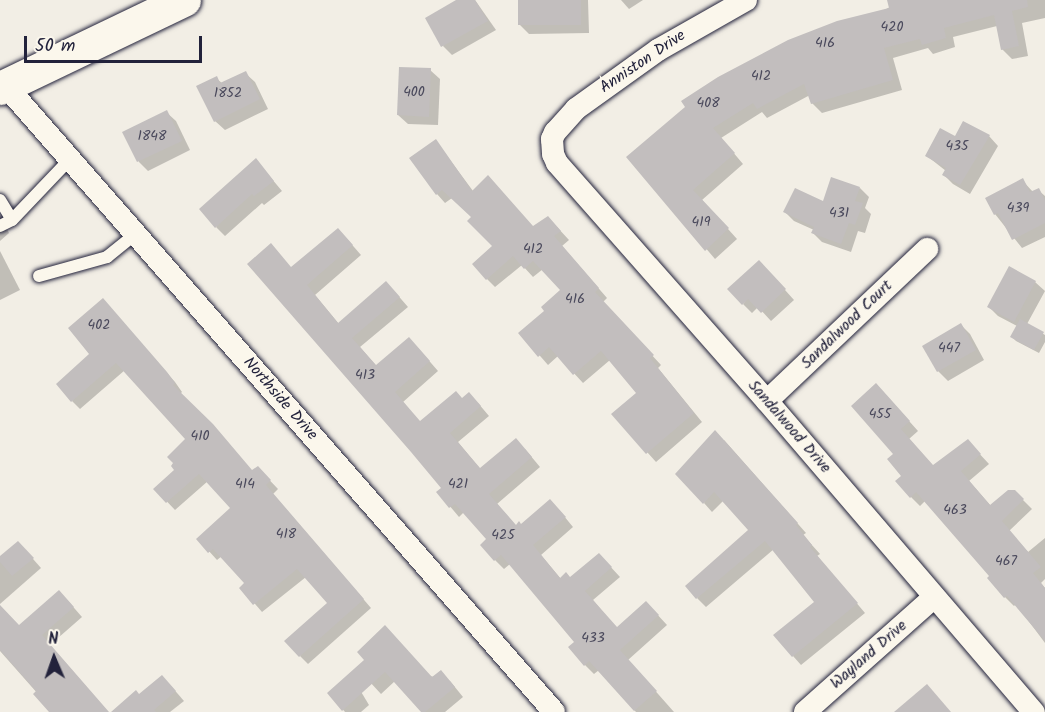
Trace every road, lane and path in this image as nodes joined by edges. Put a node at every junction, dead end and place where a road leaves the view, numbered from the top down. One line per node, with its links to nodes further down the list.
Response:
1 (184, 0): 3 (main road)
2 (746, 0): 4 (street, Anniston Drive)
3 (2, 86): 5 (street, Northside Drive)
4 (552, 139): 12 (street, Sandalwood Drive)
5 (70, 159): 7 (lane); 9 (street, Northside Drive)
6 (0, 200): 7 (lane)
7 (12, 220): 8 (lane)
8 (0, 226)
9 (135, 234): 11 (lane); 14 (street, Northside Drive)
10 (927, 249): 12 (street, Sandalwood Court)
11 (39, 276)
12 (767, 401): 13 (street, Sandalwood Drive)
13 (934, 597): 15 (street, Wayland Drive); 16 (street, Sandalwood Drive)
14 (555, 712)
15 (805, 712)
16 (1034, 712)

